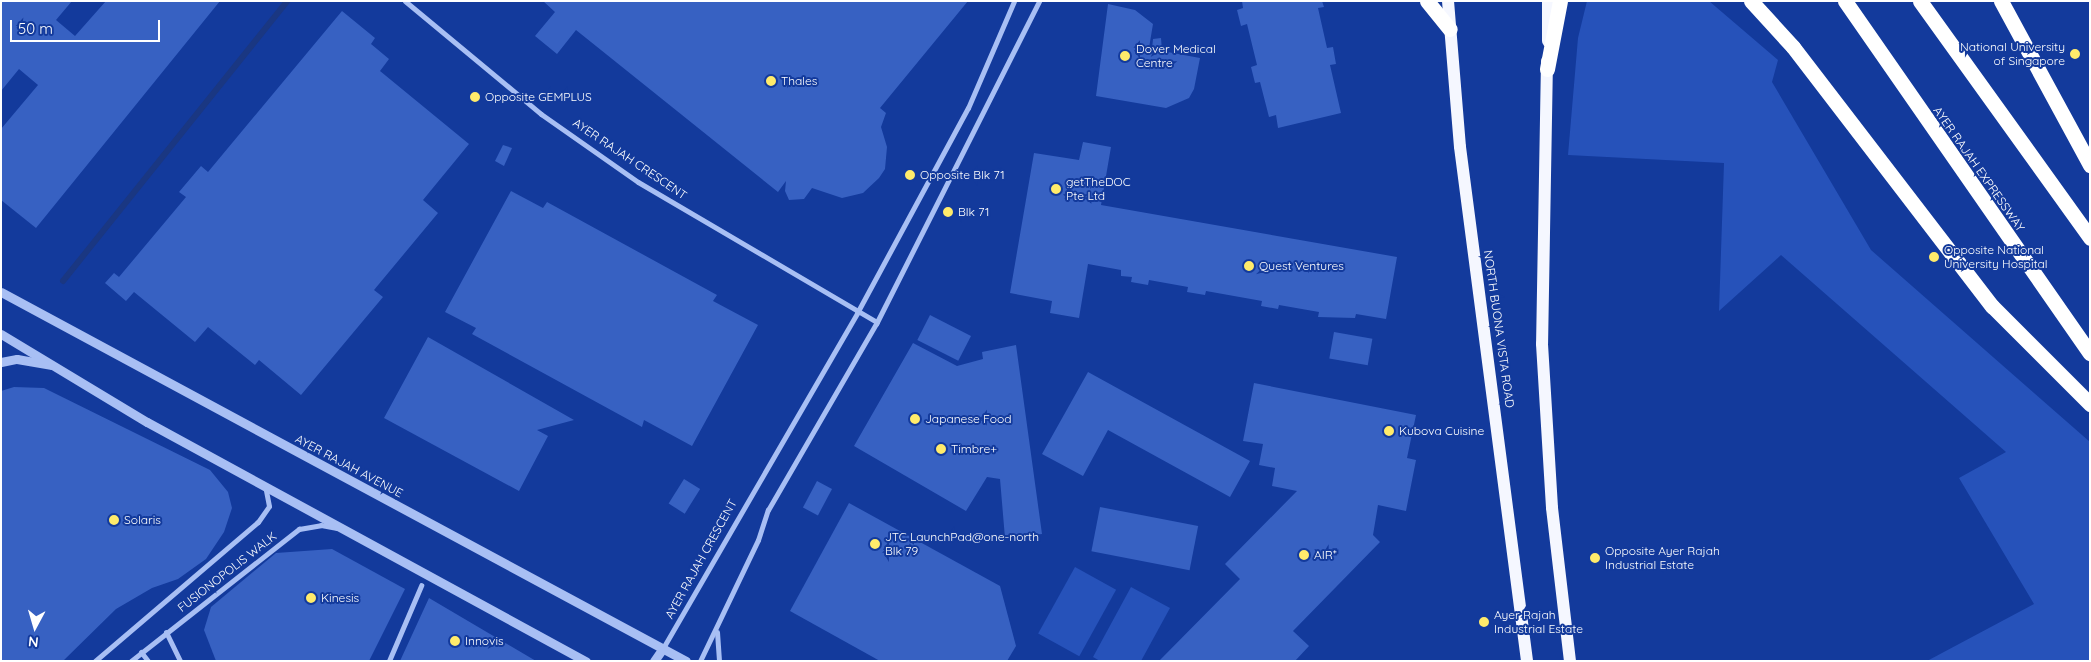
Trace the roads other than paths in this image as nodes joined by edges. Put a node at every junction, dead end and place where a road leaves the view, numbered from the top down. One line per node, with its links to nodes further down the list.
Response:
1 (405, 1): 17 (street, AYER RAJAH CRESCENT)
2 (1014, 1): 17 (street, AYER RAJAH CRESCENT)
3 (1039, 1): 18 (street)
4 (1427, 1): 12 (highway)
5 (1448, 1): 12 (main road, NORTH BUONA VISTA ROAD)
6 (1548, 1): 13 (main road)
7 (1560, 1): 13 (highway)
8 (1751, 1): 23 (highway)
9 (1845, 1): 20 (highway, AYER RAJAH EXPRESSWAY)
10 (1920, 1): 15 (highway)
11 (2001, 1): 14 (highway)
12 (1450, 29): 43 (main road, NORTH BUONA VISTA ROAD)
13 (1547, 69): 44 (main road)
14 (2090, 165)
15 (2090, 238)
16 (1, 292): 30 (street, AYER RAJAH AVENUE)
17 (857, 313): 18 (street, AYER RAJAH CRESCENT); 30 (street, AYER RAJAH CRESCENT)
18 (877, 322): 27 (street)
19 (1, 334): 22 (street)
20 (2090, 352)
21 (1, 362): 22 (street)
22 (58, 366): 24 (street)
23 (2090, 404)
24 (264, 486): 25 (street); 32 (street, FUSIONOPOLIS WALK)
25 (346, 530): 28 (street, FUSIONOPOLIS WALK); 29 (street)
26 (421, 586): 36 (street)
27 (717, 630): 41 (street); 42 (street)
28 (166, 632): 31 (street, FUSIONOPOLIS WALK); 35 (street)
29 (562, 648): 37 (street); 38 (street)
30 (663, 648): 39 (street, AYER RAJAH CRESCENT); 40 (street, AYER RAJAH AVENUE)
31 (141, 652): 33 (street, FUSIONOPOLIS WALK); 34 (street)
32 (95, 661)
33 (131, 661)
34 (148, 661)
35 (180, 661)
36 (389, 661)
37 (574, 661)
38 (586, 661)
39 (654, 661)
40 (686, 661)
41 (700, 661)
42 (719, 661)
43 (1527, 661)
44 (1570, 661)

